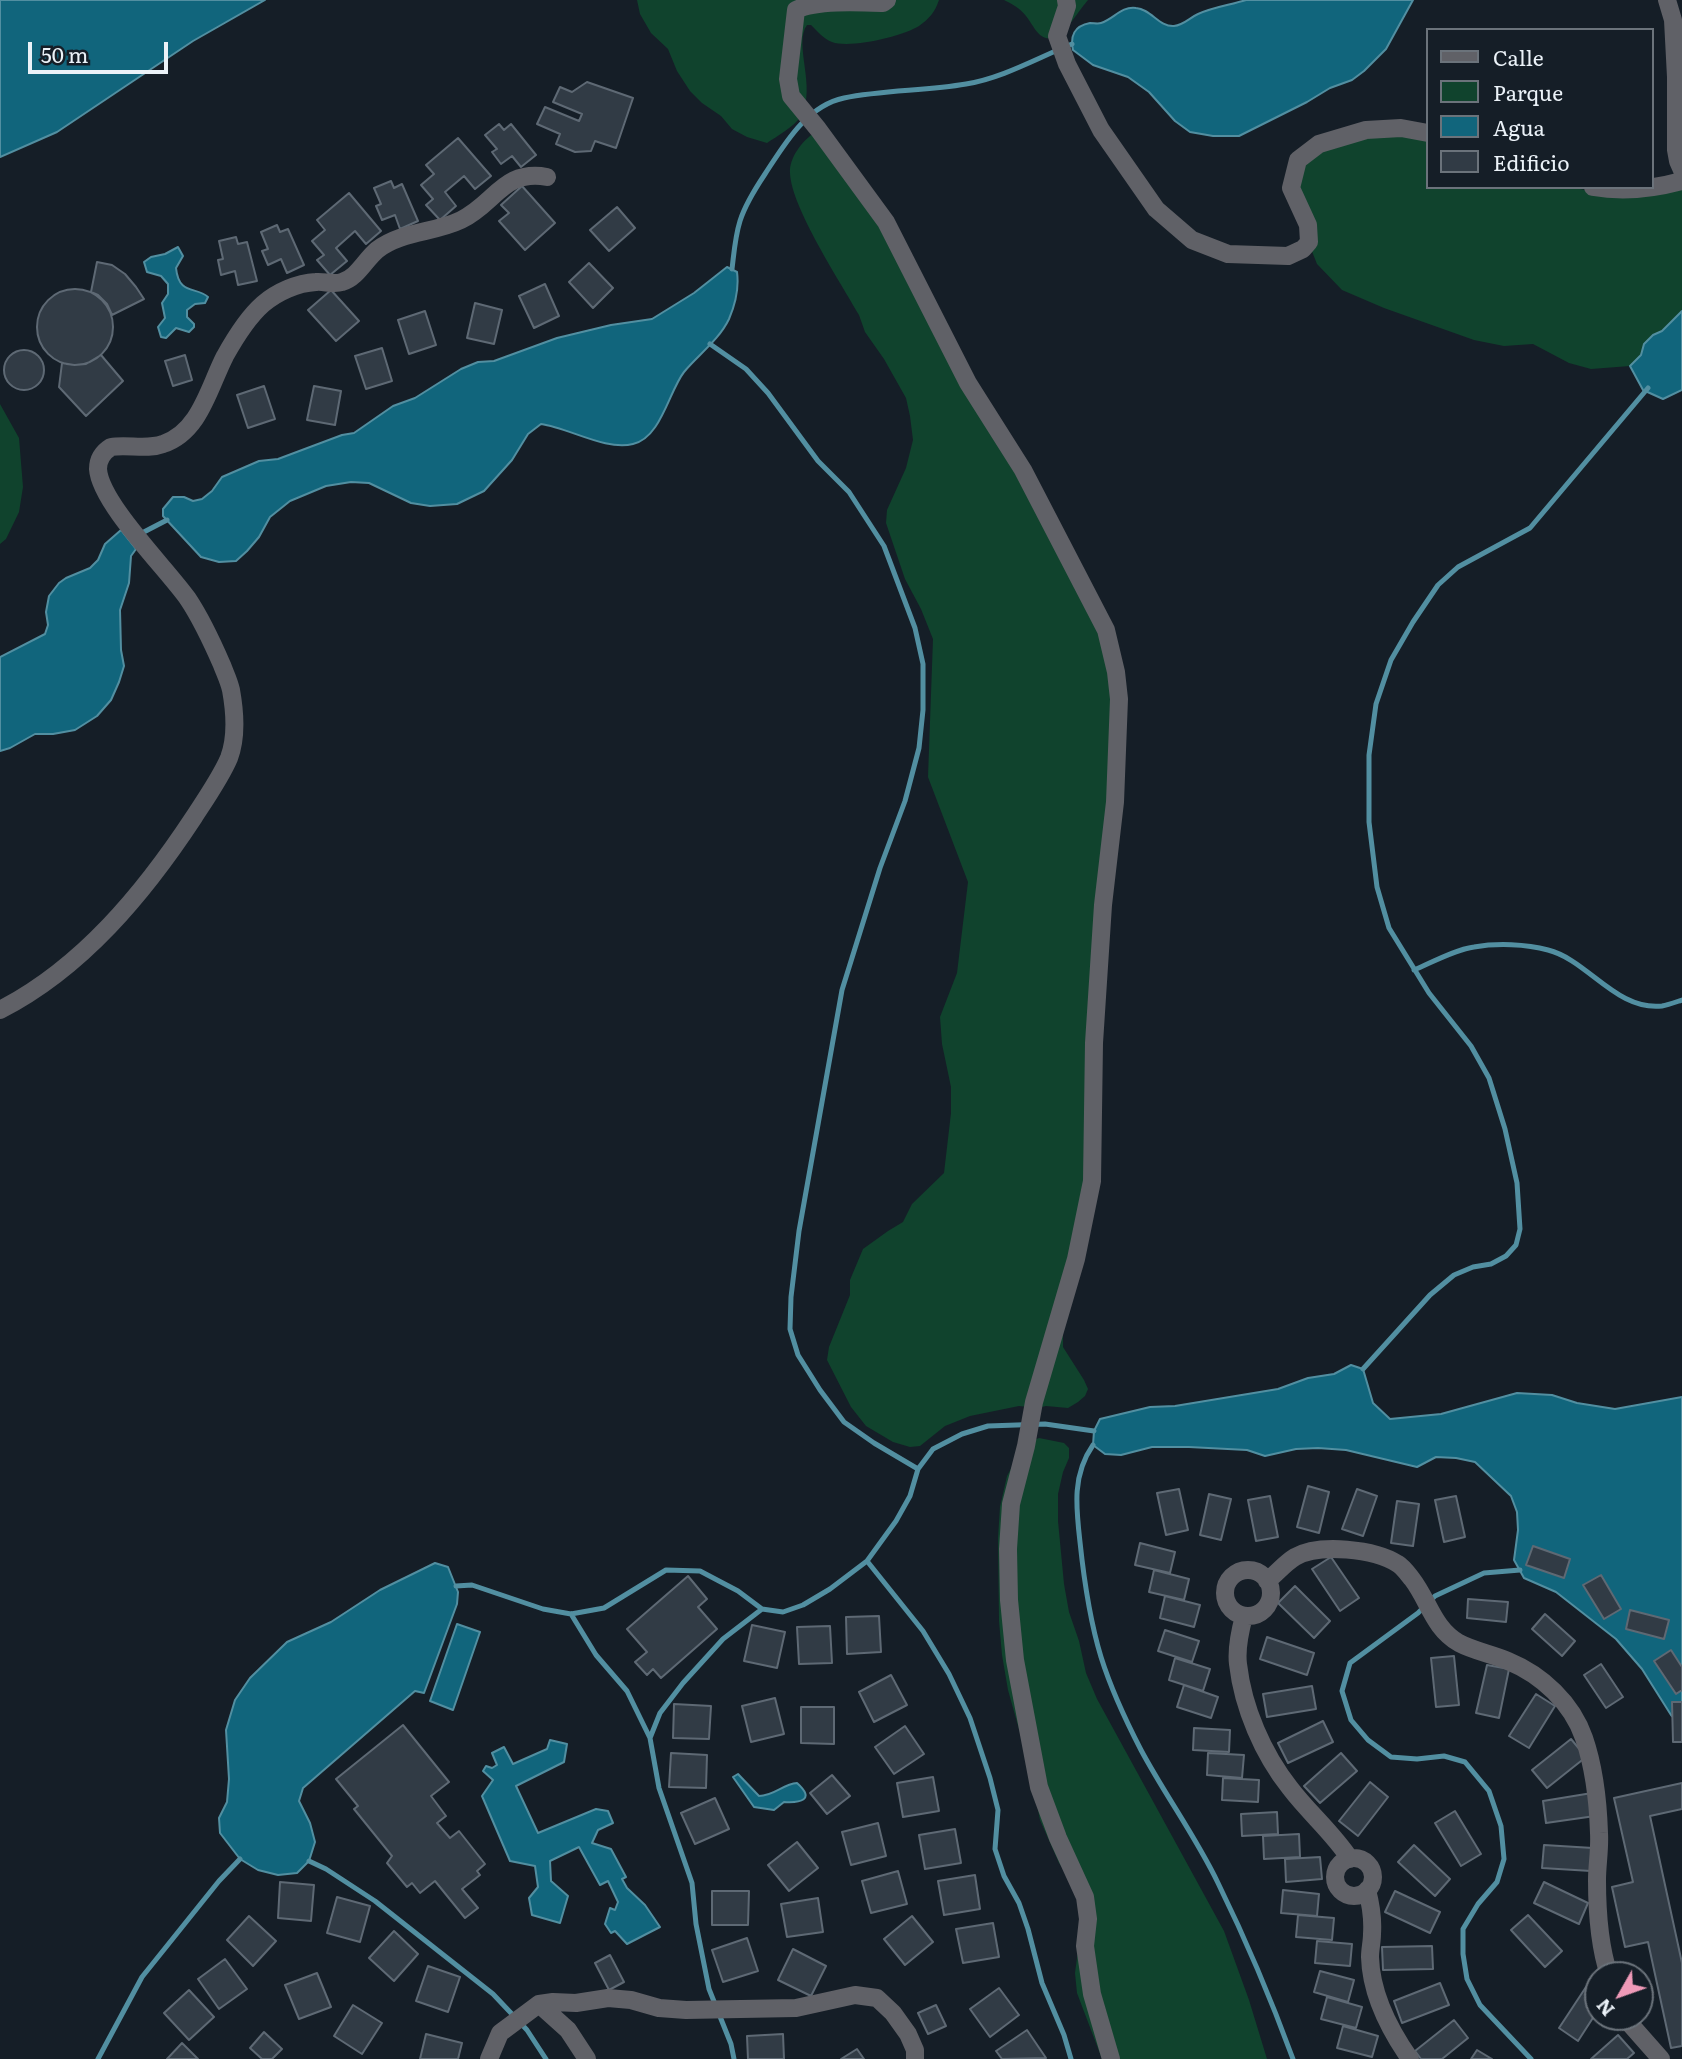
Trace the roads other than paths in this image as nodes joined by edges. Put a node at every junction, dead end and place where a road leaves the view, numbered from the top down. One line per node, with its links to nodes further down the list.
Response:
1 (887, 0): 22 (lane)
2 (1066, 0): 4 (lane)
3 (1667, 0): 5 (lane)
4 (1426, 133)
5 (1682, 170)
6 (547, 177): 11 (lane)
7 (1682, 181): 8 (lane)
8 (1654, 188)
9 (1602, 189): 10 (lane)
10 (1632, 189)
11 (0, 1010)
12 (1267, 1581): 13 (lane); 13 (lane); 16 (lane)
13 (1244, 1616): 14 (lane)
14 (1350, 1858): 15 (lane); 15 (lane)
15 (1367, 1890): 23 (lane)
16 (1605, 1961)
17 (533, 2008): 19 (lane); 20 (lane); 21 (lane)
18 (1636, 2031): 24 (lane)
19 (489, 2059)
20 (587, 2059)
21 (915, 2059)
22 (1111, 2059)
23 (1409, 2059)
24 (1661, 2059)

